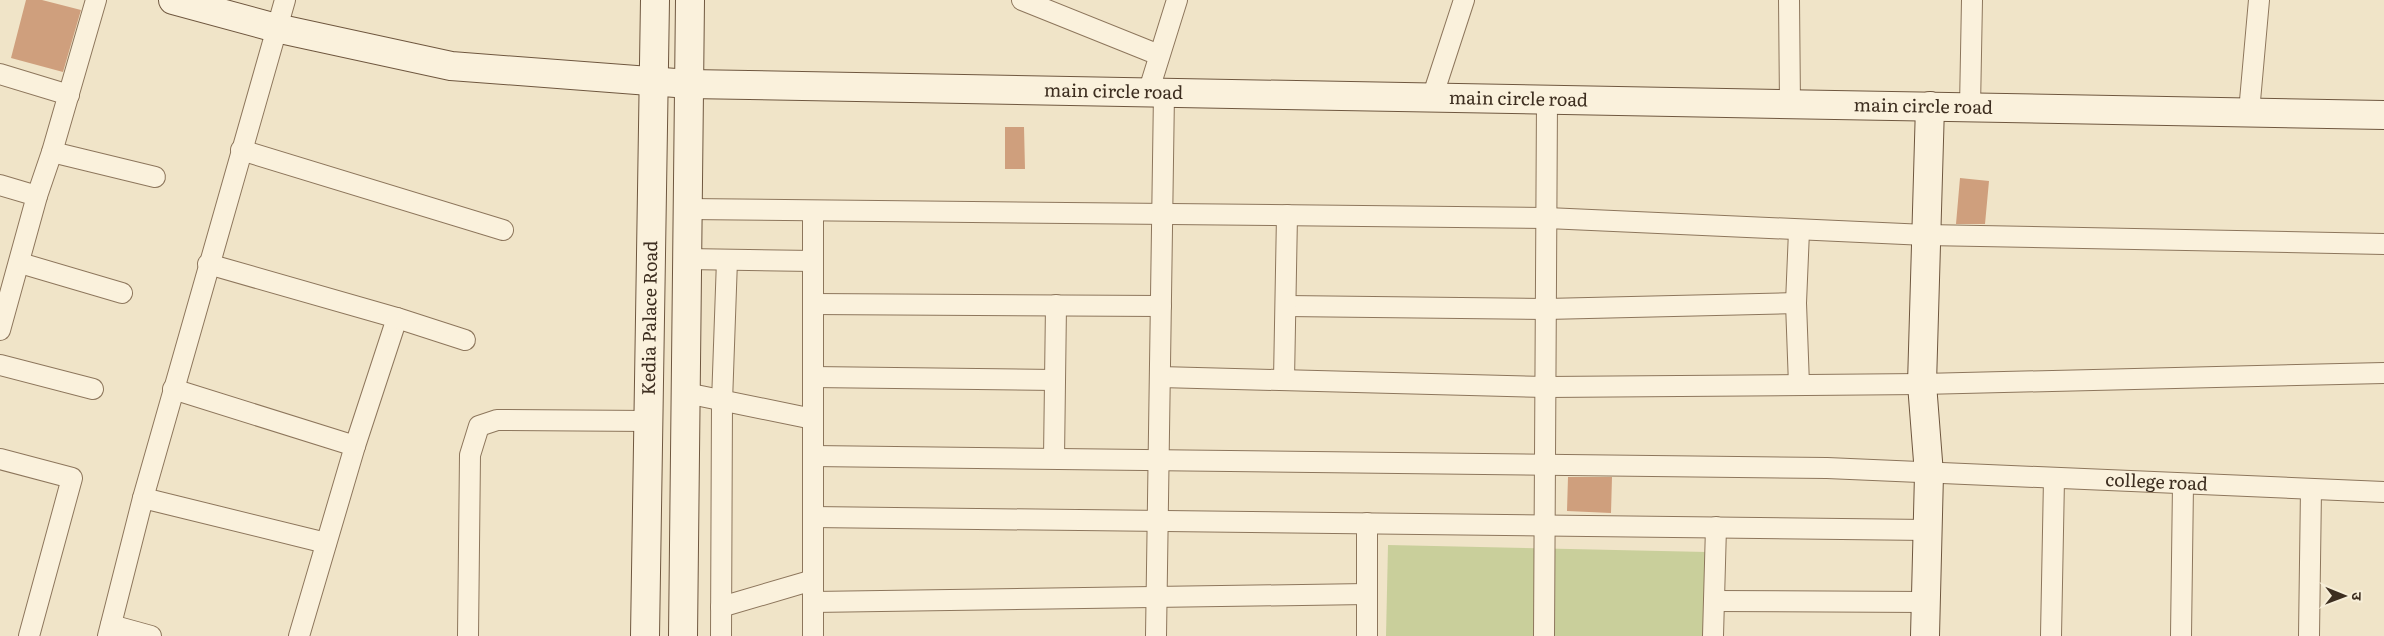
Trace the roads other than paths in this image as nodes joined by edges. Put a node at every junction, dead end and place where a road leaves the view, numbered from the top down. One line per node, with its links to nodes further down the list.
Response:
1 (96, 0): 18 (street)
2 (173, 0): 12 (street, main circle road)
3 (285, 0): 12 (street)
4 (655, 0): 15 (street, Kedia Palace Road)
5 (690, 0): 16 (street, Kedia Palace Road)
6 (1022, 0): 13 (street)
7 (1175, 0): 13 (street)
8 (1790, 0): 21 (street)
9 (1972, 0): 23 (street)
10 (2259, 0): 24 (street)
11 (1459, 1): 19 (street)
12 (276, 28): 15 (street, main circle road); 26 (street)
13 (1159, 55): 17 (street)
14 (0, 74): 18 (street)
15 (653, 82): 16 (street, main circle road); 70 (street, Kedia Palace Road)
16 (689, 84): 17 (street, main circle road); 31 (street, Kedia Palace Road)
17 (1156, 93): 19 (street, main circle road); 33 (street)
18 (69, 95): 27 (street)
19 (1432, 98): 20 (street, main circle road)
20 (1547, 100): 21 (street, main circle road); 35 (street)
21 (1790, 104): 22 (street, main circle road)
22 (1930, 106): 23 (street, main circle road); 38 (street)
23 (1970, 107): 24 (street, main circle road)
24 (2249, 112): 25 (street, main circle road)
25 (2384, 114)
26 (242, 150): 36 (street); 44 (street)
27 (52, 152): 28 (street); 30 (street)
28 (154, 177)
29 (0, 184): 30 (street)
30 (37, 196): 43 (street)
31 (688, 210): 32 (street); 40 (street, Kedia Palace Road)
32 (813, 211): 33 (street); 42 (street)
33 (1163, 214): 34 (street); 49 (street)
34 (1287, 216): 35 (street); 50 (street)
35 (1547, 218): 37 (street); 52 (street)
36 (503, 230)
37 (1799, 231): 38 (street); 46 (street)
38 (1926, 235): 39 (street); 62 (street)
39 (2384, 244)
40 (687, 259): 41 (street); 67 (street, Kedia Palace Road)
41 (727, 260): 42 (street); 68 (street)
42 (813, 261): 47 (street)
43 (20, 263): 45 (street); 51 (street)
44 (208, 264): 53 (street); 66 (street)
45 (122, 293)
46 (1796, 303): 52 (street); 63 (street)
47 (813, 304): 48 (street); 58 (street)
48 (1056, 305): 49 (street); 60 (street)
49 (1161, 306): 59 (street)
50 (1286, 306): 52 (street); 61 (street)
51 (3, 307): 54 (street)
52 (1546, 309): 64 (street)
53 (398, 318): 55 (street); 71 (street)
54 (0, 330)
55 (465, 340)
56 (0, 365): 65 (street)
57 (2384, 373): 62 (street)
58 (813, 377): 60 (street); 69 (street)
59 (1160, 378): 61 (street); 74 (street)
60 (1055, 380): 73 (street)
61 (1284, 380): 64 (street)
62 (1922, 384): 63 (street); 77 (street)
63 (1799, 385): 64 (street)
64 (1546, 387): 76 (street)
65 (93, 389)
66 (173, 389): 71 (street); 82 (street)
67 (686, 393): 68 (street); 103 (street, Kedia Palace Road)
68 (722, 402): 69 (street); 96 (street)
69 (813, 419): 72 (street)
70 (648, 421): 101 (street); 102 (street, Kedia Palace Road)
71 (354, 446): 89 (street)
72 (813, 456): 73 (street, college road); 83 (street)
73 (1054, 458): 74 (street, college road)
74 (1159, 459): 76 (street, college road); 84 (street)
75 (0, 460): 98 (street)
76 (1545, 463): 77 (street, college road); 86 (street)
77 (1929, 474): 78 (street, college road); 88 (street)
78 (2054, 479): 79 (street, college road); 111 (street)
79 (2183, 484): 80 (street, college road); 112 (street)
80 (2312, 489): 81 (street, college road); 113 (street)
81 (2384, 492)
82 (143, 498): 89 (street); 97 (street)
83 (813, 517): 84 (street); 90 (street)
84 (1158, 521): 85 (street); 92 (street)
85 (1368, 523): 86 (street); 91 (street)
86 (1545, 525): 87 (street); 108 (street)
87 (1716, 527): 88 (street); 93 (street)
88 (1928, 530): 95 (street)
89 (326, 543): 100 (street)
90 (813, 580): 94 (street); 96 (street)
91 (1367, 594): 92 (street); 107 (street)
92 (1157, 597): 94 (street); 106 (street)
93 (1714, 600): 95 (street); 109 (street)
94 (813, 602): 105 (street)
95 (1925, 602): 110 (street)
96 (722, 607): 104 (street)
97 (110, 630): 99 (street)
98 (29, 636)
99 (151, 636)
100 (299, 636)
101 (468, 636)
102 (645, 636)
103 (683, 636)
104 (721, 636)
105 (813, 636)
106 (1156, 636)
107 (1366, 636)
108 (1544, 636)
109 (1714, 636)
110 (1925, 636)
111 (2051, 636)
112 (2181, 636)
113 (2309, 636)

